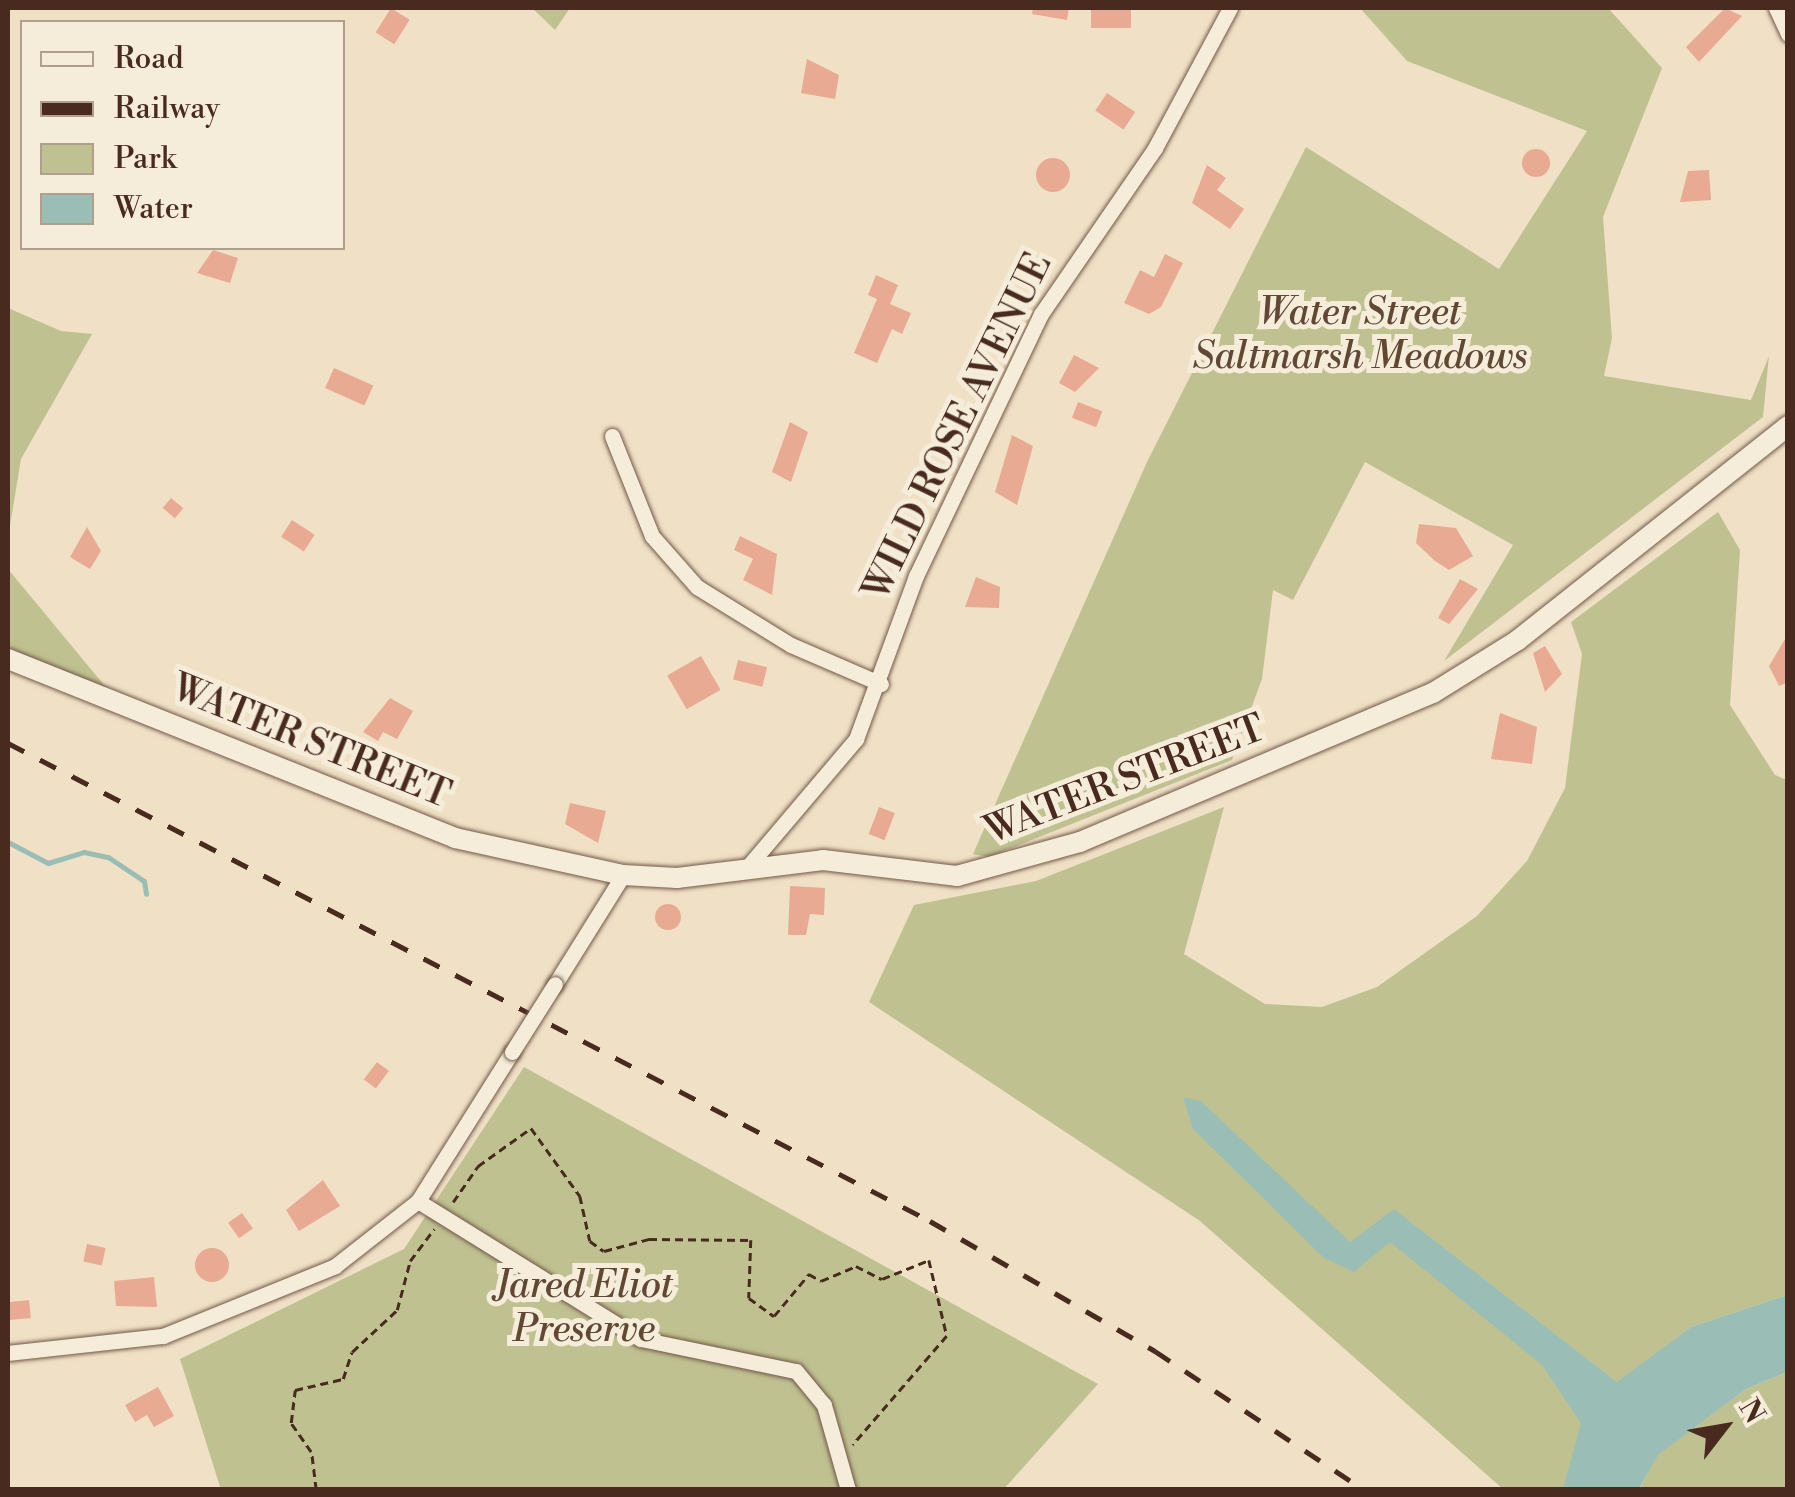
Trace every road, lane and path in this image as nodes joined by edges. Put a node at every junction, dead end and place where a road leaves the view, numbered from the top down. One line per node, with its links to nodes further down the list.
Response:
1 (1230, 8): 7 (street, WILD ROSE AVENUE)
2 (1776, 8): 3 (street)
3 (1788, 34)
4 (1788, 426): 8 (main road, WATER STREET)
5 (612, 436): 7 (street)
6 (8, 659): 9 (main road, WATER STREET)
7 (881, 684): 8 (street, WILD ROSE AVENUE)
8 (745, 870): 9 (main road, WATER STREET)
9 (624, 875): 10 (street, bridge)
10 (418, 1202): 11 (street); 12 (street)
11 (442, 1217): 13 (street); 13 (path); 14 (path)
12 (8, 1353)
13 (840, 1450): 15 (street)
14 (316, 1490)
15 (848, 1490)

